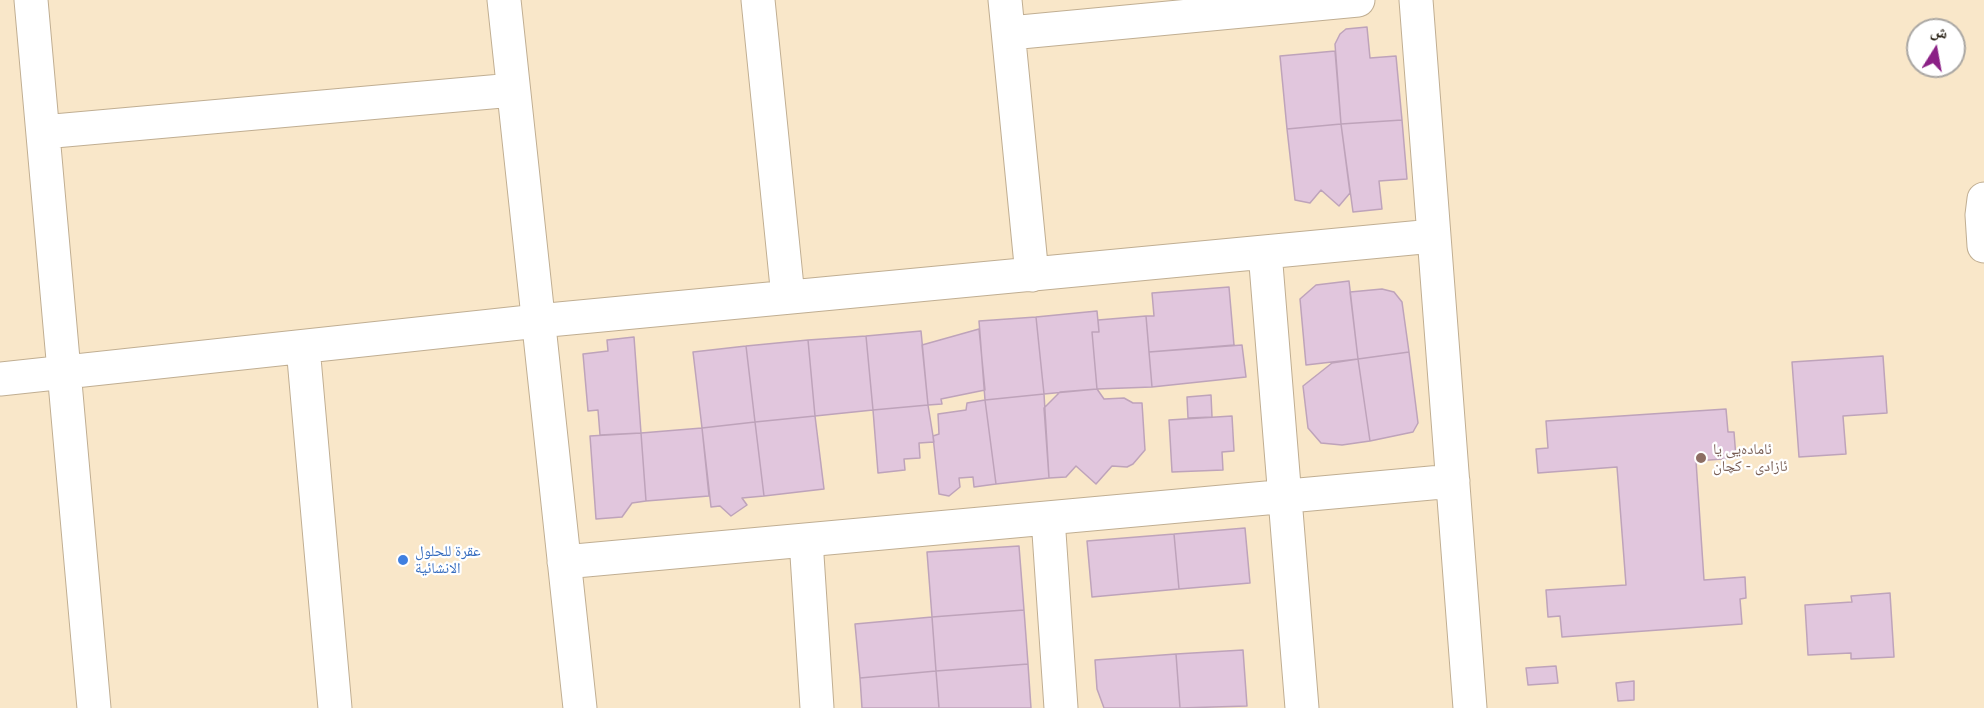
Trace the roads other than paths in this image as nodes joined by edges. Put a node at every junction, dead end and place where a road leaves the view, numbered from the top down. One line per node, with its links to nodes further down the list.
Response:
1 (32, 0): 9 (street)
2 (504, 0): 8 (street)
3 (758, 0): 15 (street)
4 (1005, 0): 7 (street)
5 (1358, 0): 7 (street)
6 (1416, 0): 11 (street)
7 (1010, 33): 14 (street)
8 (513, 90): 9 (street); 16 (street)
9 (43, 132): 18 (street)
10 (1984, 200): 12 (street)
11 (1433, 236): 13 (street); 20 (street)
12 (1984, 246)
13 (1265, 252): 14 (street); 21 (street)
14 (1032, 274): 15 (street)
15 (788, 297): 16 (street)
16 (538, 321): 17 (street); 24 (street)
17 (303, 347): 18 (street); 26 (street)
18 (64, 372): 19 (street); 25 (street)
19 (0, 379)
20 (1453, 481): 21 (street); 31 (street)
21 (1286, 496): 22 (street); 30 (street)
22 (1048, 518): 23 (street); 29 (street)
23 (806, 540): 24 (street); 28 (street)
24 (564, 562): 27 (street)
25 (94, 708)
26 (335, 708)
27 (580, 708)
28 (817, 708)
29 (1061, 708)
30 (1302, 708)
31 (1470, 708)

